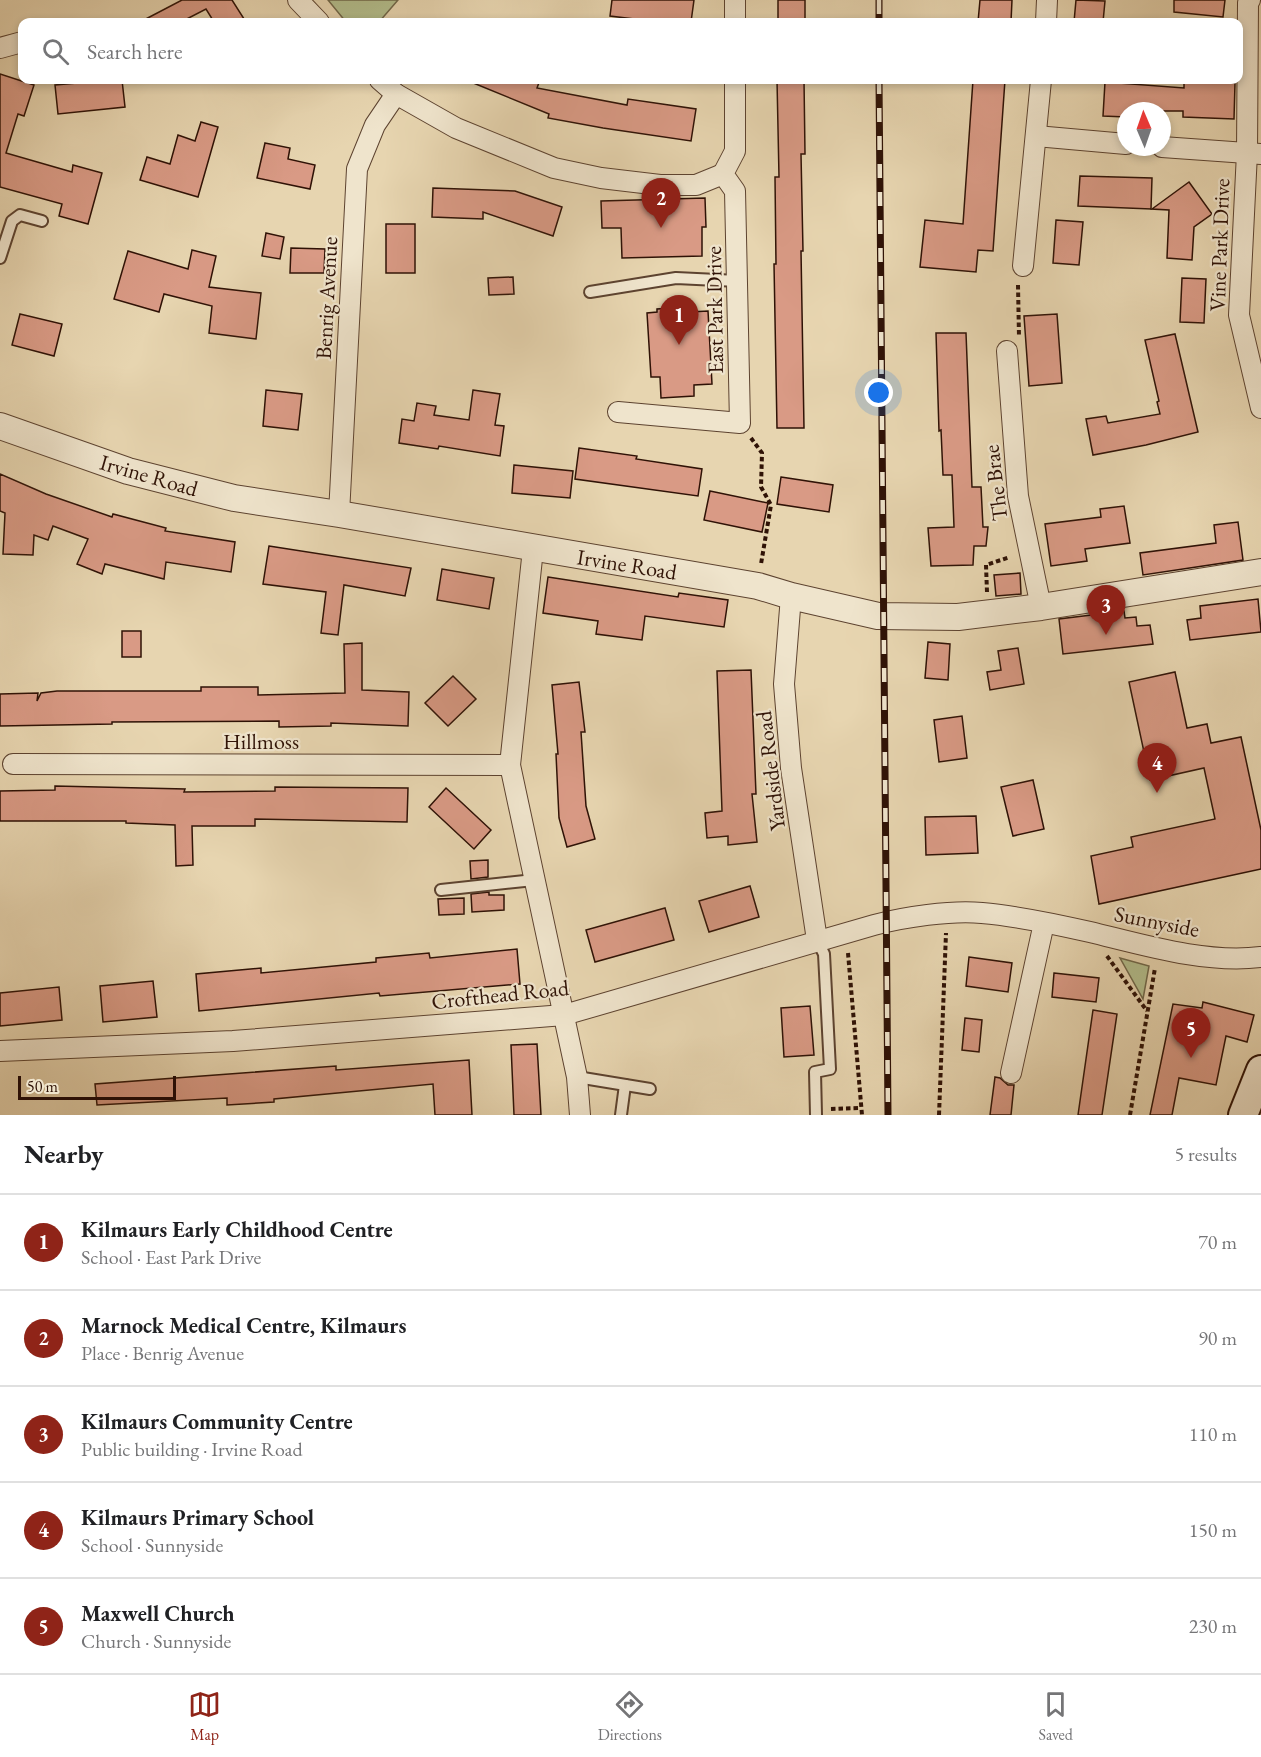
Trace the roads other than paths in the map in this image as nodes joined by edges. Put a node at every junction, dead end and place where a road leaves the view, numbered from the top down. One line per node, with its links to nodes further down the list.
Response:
1 (298, 0): 5 (street)
2 (735, 0): 6 (street)
3 (1047, 0): 7 (street)
4 (1250, 0): 17 (street, Vine Park Drive)
5 (315, 18)
6 (735, 18)
7 (1046, 18)
8 (18, 43): 9 (street)
9 (0, 48)
10 (385, 84): 13 (street)
11 (735, 84): 18 (street)
12 (1041, 84): 14 (street)
13 (396, 94): 18 (street); 28 (street, Benrig Avenue)
14 (1036, 136): 15 (street); 21 (street)
15 (1117, 143)
16 (1171, 148): 17 (street)
17 (1254, 154): 25 (street, Vine Park Drive)
18 (723, 174): 22 (street, East Park Drive)
19 (42, 221): 20 (lane)
20 (0, 258)
21 (1023, 266)
22 (738, 281): 23 (lane); 26 (street, East Park Drive)
23 (590, 292)
24 (1007, 351): 32 (street, The Brae)
25 (1261, 408)
26 (618, 412)
27 (0, 426): 28 (street, Irvine Road)
28 (339, 514): 29 (street, Irvine Road)
29 (533, 549): 31 (street, Irvine Road); 34 (street)
30 (1261, 572): 32 (street, Irvine Road)
31 (791, 596): 32 (street, Irvine Road); 38 (street, Yardside Road)
32 (1041, 607)
33 (13, 764): 34 (street, Hillmoss)
34 (510, 765): 35 (street)
35 (534, 879): 36 (lane); 40 (street)
36 (441, 890)
37 (1044, 923): 38 (street, Crofthead Road); 39 (street, Sunnyside); 43 (street)
38 (821, 947): 40 (street, Crofthead Road); 49 (lane)
39 (1261, 957)
40 (564, 1015): 41 (street, Crofthead Road); 44 (street)
41 (0, 1051)
42 (1261, 1070): 50 (main road)
43 (1011, 1073)
44 (577, 1077): 45 (lane); 47 (street)
45 (625, 1085): 46 (lane); 48 (lane)
46 (650, 1089)
47 (580, 1115)
48 (621, 1115)
49 (816, 1115)
50 (1243, 1115)

